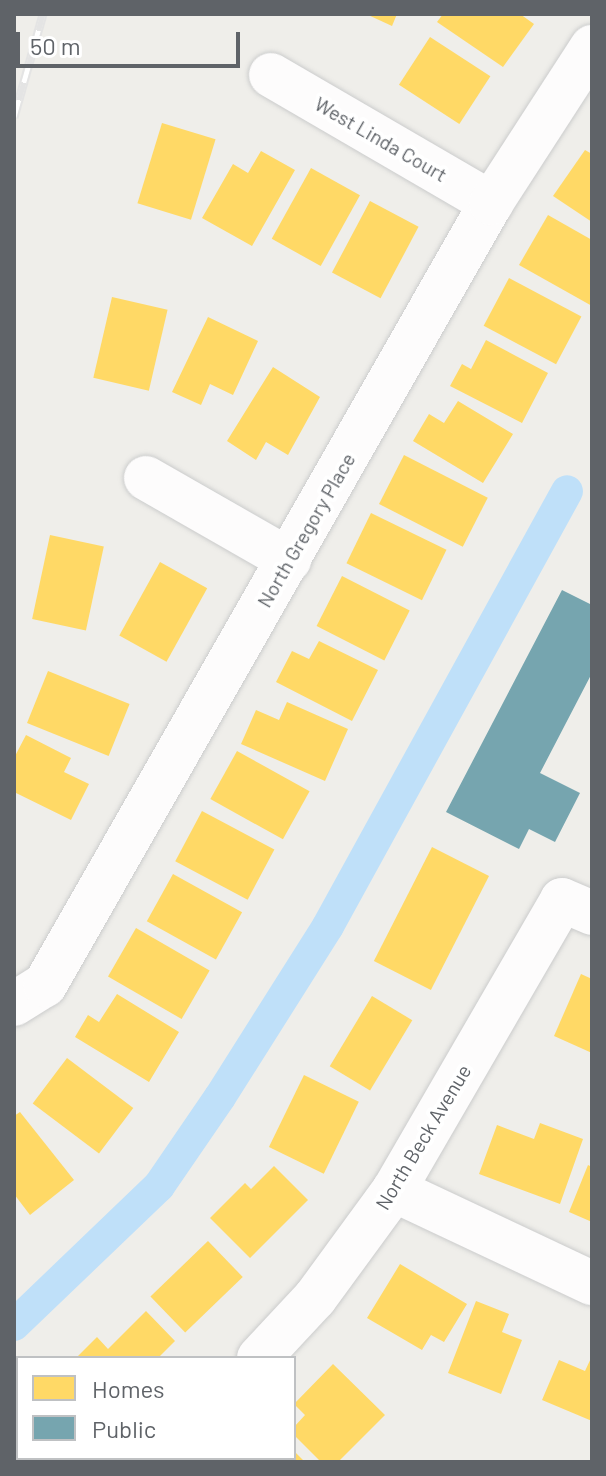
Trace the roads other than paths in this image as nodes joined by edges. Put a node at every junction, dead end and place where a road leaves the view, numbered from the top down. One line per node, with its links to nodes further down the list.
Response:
1 (592, 47): 3 (street, North Gregory Place)
2 (271, 75): 3 (street, West Linda Court)
3 (491, 203): 5 (street, North Gregory Place)
4 (146, 478): 5 (street)
5 (289, 560): 7 (street, North Gregory Place)
6 (577, 906): 8 (street, North Beck Avenue)
7 (14, 1004)
8 (394, 1190): 9 (street); 10 (street, North Beck Avenue)
9 (592, 1283)
10 (261, 1356)

